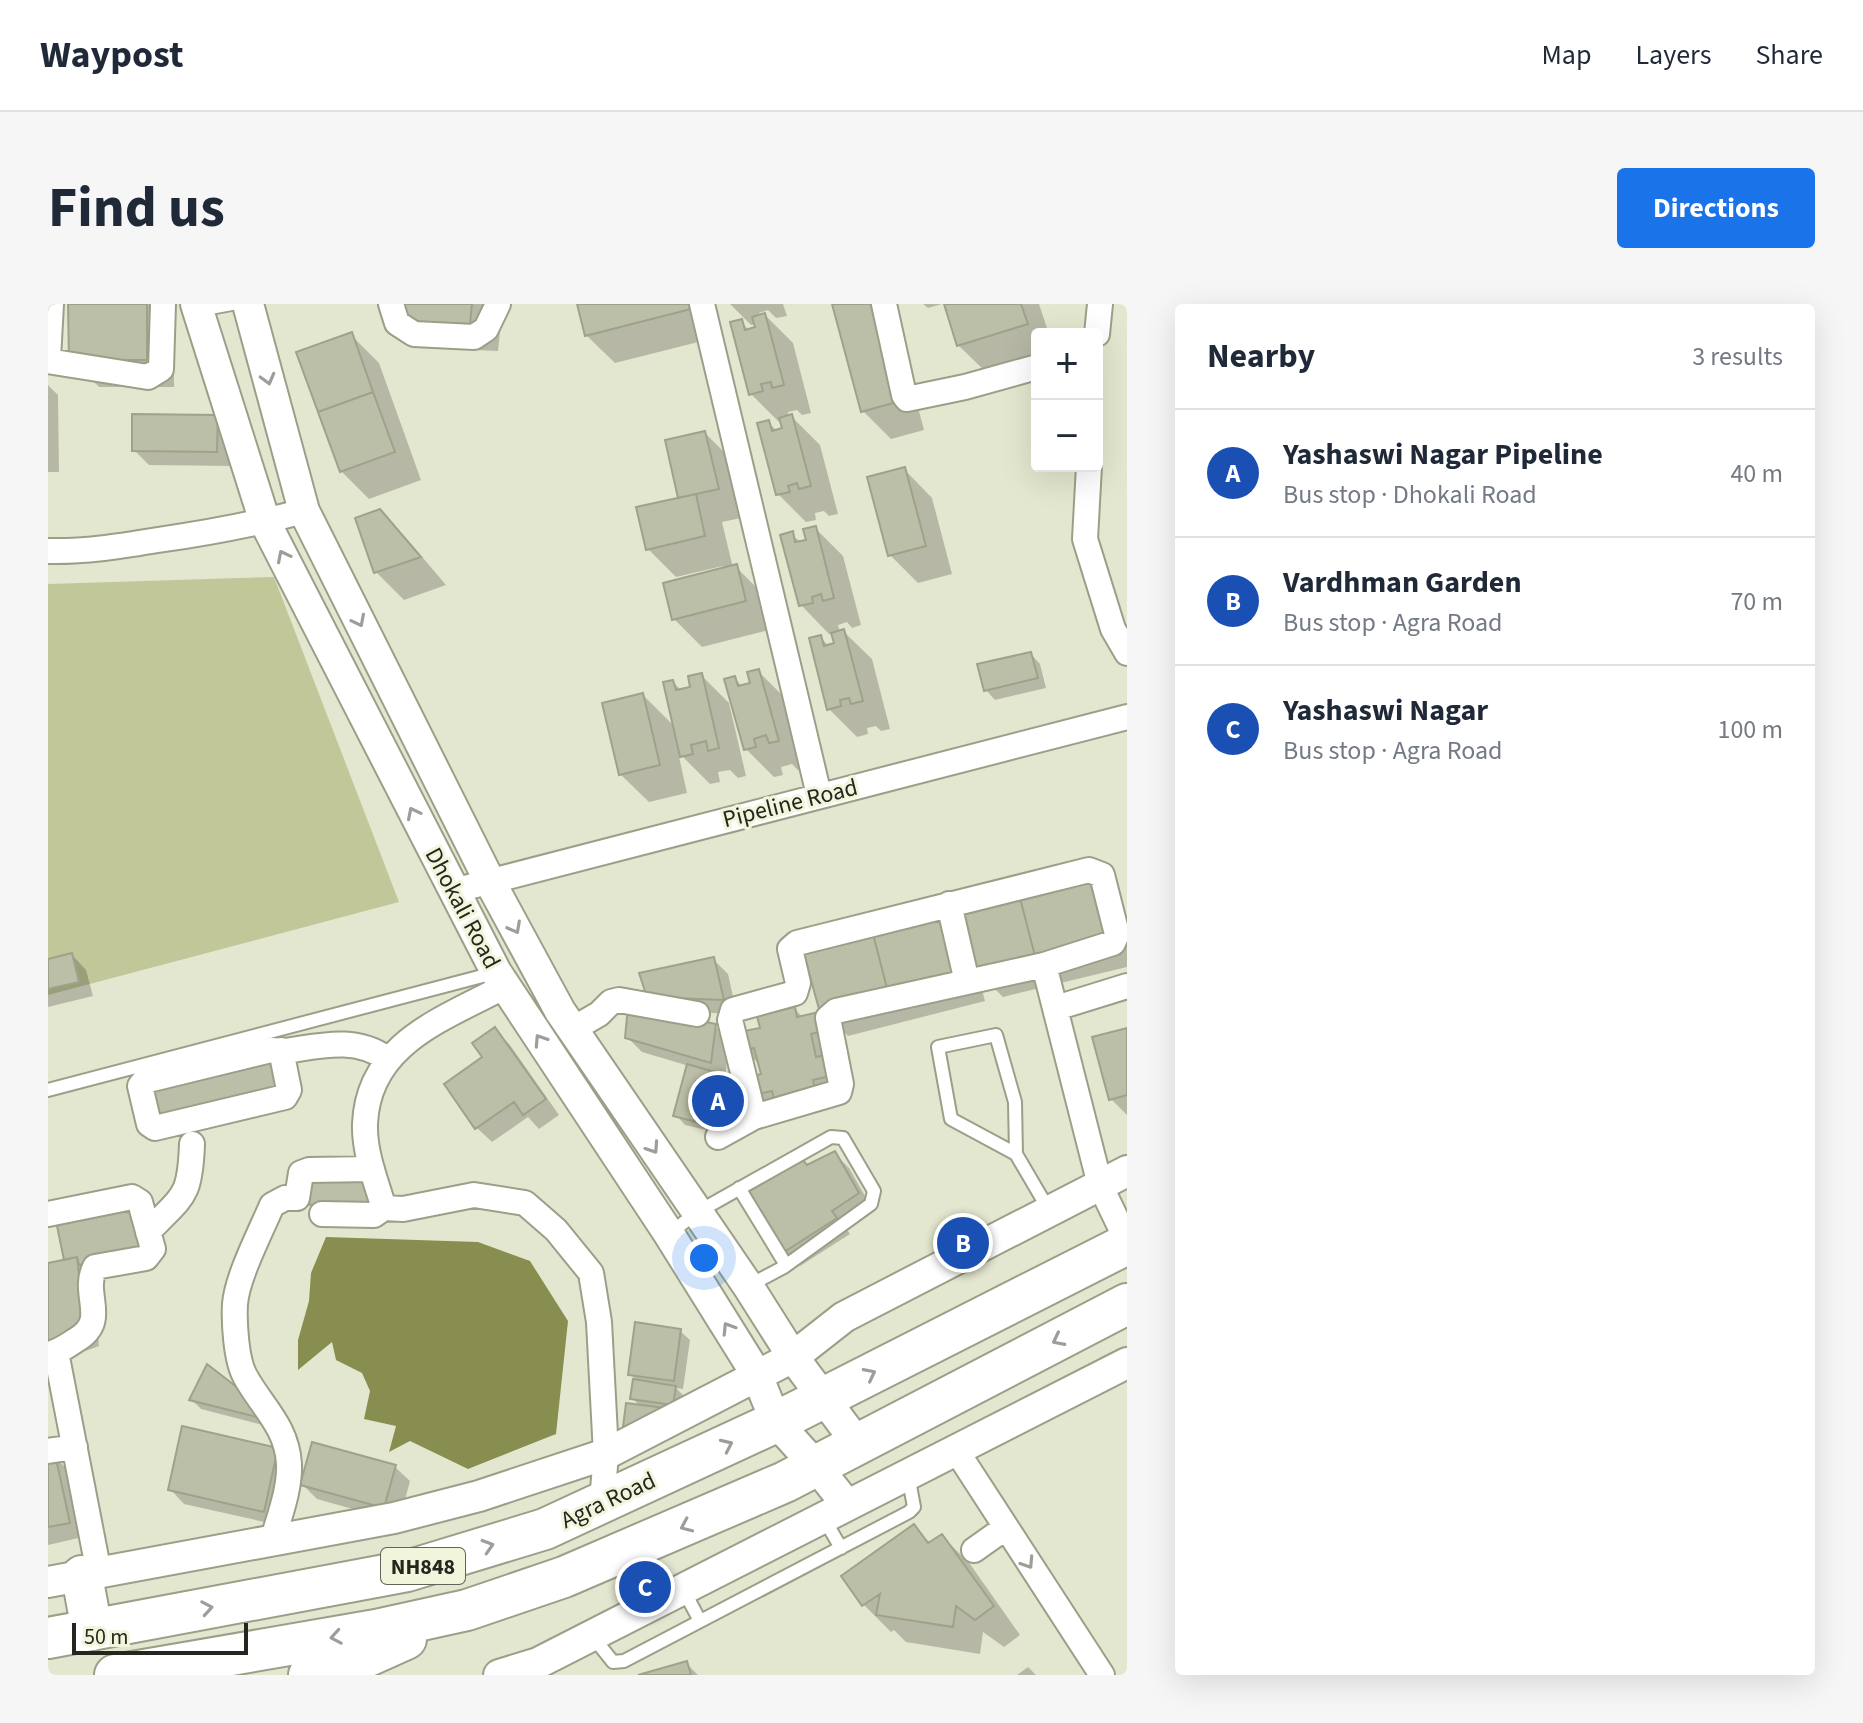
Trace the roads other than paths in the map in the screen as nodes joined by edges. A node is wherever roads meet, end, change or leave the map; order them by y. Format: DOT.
graph roads {
  1 [pos="51,304"];
  2 [pos="163,304"];
  3 [pos="232,304"];
  4 [pos="248,304"];
  5 [pos="391,304"];
  6 [pos="498,304"];
  7 [pos="702,304"];
  8 [pos="884,304"];
  9 [pos="1100,304"];
  10 [pos="196,307"];
  11 [pos="1098,328"];
  12 [pos="48,359"];
  13 [pos="1031,369"];
  14 [pos="1089,472"];
  15 [pos="304,511"];
  16 [pos="265,522"];
  17 [pos="48,551"];
  18 [pos="1127,653"];
  19 [pos="1127,717"];
  20 [pos="819,795"];
  21 [pos="489,880"];
  22 [pos="453,891"];
  23 [pos="949,904"];
  24 [pos="1044,965"];
  25 [pos="501,979"];
  26 [pos="967,982"];
  27 [pos="1127,986"];
  28 [pos="1056,1008"];
  29 [pos="697,1014"];
  30 [pos="573,1029"];
  31 [pos="281,1050"];
  32 [pos="387,1059"];
  33 [pos="602,1073"];
  34 [pos="571,1088"];
  35 [pos="48,1090"];
  36 [pos="754,1117"];
  37 [pos="718,1137"];
  38 [pos="192,1144"];
  39 [pos="1016,1154"];
  40 [pos="372,1169"];
  41 [pos="1114,1178"];
  42 [pos="739,1188"];
  43 [pos="384,1208"];
  44 [pos="1050,1212"];
  45 [pos="696,1213"];
  46 [pos="48,1214"];
  47 [pos="322,1214"];
  48 [pos="148,1232"];
  49 [pos="669,1234"];
  50 [pos="1127,1242"];
  51 [pos="786,1265"];
  52 [pos="748,1286"];
  53 [pos="1127,1304"];
  54 [pos="52,1353"];
  55 [pos="793,1357"];
  56 [pos="1127,1363"];
  57 [pos="757,1375"];
  58 [pos="823,1398"];
  59 [pos="776,1422"];
  60 [pos="857,1443"];
  61 [pos="75,1447"];
  62 [pos="956,1450"];
  63 [pos="48,1451"];
  64 [pos="606,1454"];
  65 [pos="816,1466"];
  66 [pos="908,1475"];
  67 [pos="602,1502"];
  68 [pos="835,1511"];
  69 [pos="1005,1528"];
  70 [pos="272,1542"];
  71 [pos="841,1548"];
  72 [pos="974,1550"];
  73 [pos="76,1577"];
  74 [pos="683,1589"];
  75 [pos="467,1610"];
  76 [pos="700,1621"];
  77 [pos="92,1630"];
  78 [pos="591,1635"];
  79 [pos="48,1638"];
  80 [pos="556,1666"];
  81 [pos="1093,1672"];
  82 [pos="330,1673"];
  83 [pos="115,1675"];
  84 [pos="499,1675"];
  1 -- 12 [label="street"];
  2 -- 12 [label="street"];
  3 -- 10 [label="lane"];
  4 -- 15 [label="street, Dhokali Road, one-way"];
  5 -- 6 [label="street"];
  7 -- 20 [label="street"];
  8 -- 13 [label="street"];
  9 -- 11 [label="street"];
  10 -- 16 [label="street, Dhokali Road"];
  14 -- 18 [label="street"];
  15 -- 16 [label="street"];
  15 -- 21 [label="street, Dhokali Road, one-way"];
  16 -- 17 [label="street"];
  22 -- 16 [label="street, Dhokali Road, one-way"];
  19 -- 20 [label="street, Pipeline Road"];
  20 -- 21 [label="street, Pipeline Road"];
  21 -- 22 [label="street, Pipeline Road"];
  21 -- 30 [label="street, Dhokali Road, one-way"];
  22 -- 25 [label="street, Dhokali Road"];
  23 -- 24 [label="street"];
  23 -- 26 [label="street"];
  23 -- 36 [label="street"];
  24 -- 26 [label="street"];
  24 -- 28 [label="street"];
  25 -- 32 [label="street"];
  34 -- 25 [label="street, Dhokali Road, one-way"];
  25 -- 35 [label="lane"];
  26 -- 36 [label="street"];
  27 -- 28 [label="street"];
  28 -- 41 [label="street"];
  29 -- 30 [label="street"];
  30 -- 33 [label="street, Dhokali Road"];
  31 -- 31 [label="street"];
  31 -- 32 [label="street"];
  32 -- 40 [label="street"];
  33 -- 34 [label="street"];
  33 -- 45 [label="street, Dhokali Road, one-way"];
  34 -- 49 [label="street, Dhokali Road"];
  36 -- 37 [label="street"];
  38 -- 48 [label="street"];
  39 -- 39 [label="lane"];
  39 -- 44 [label="lane"];
  40 -- 43 [label="street"];
  40 -- 70 [label="street"];
  41 -- 44 [label="street"];
  41 -- 50 [label="street"];
  42 -- 45 [label="lane"];
  42 -- 51 [label="lane"];
  42 -- 51 [label="lane"];
  43 -- 47 [label="street"];
  43 -- 64 [label="street"];
  44 -- 55 [label="street"];
  45 -- 49 [label="lane"];
  45 -- 52 [label="street, Dhokali Road"];
  46 -- 48 [label="street"];
  48 -- 54 [label="street"];
  57 -- 49 [label="street, Dhokali Road, one-way"];
  58 -- 50 [label="highway, Agra Road / NH848, one-way"];
  51 -- 52 [label="lane"];
  52 -- 55 [label="street, Dhokali Road"];
  53 -- 60 [label="highway, NH848, one-way"];
  54 -- 61 [label="street"];
  55 -- 57 [label="street"];
  55 -- 58 [label="street, Dhokali Road"];
  56 -- 62 [label="street"];
  57 -- 59 [label="street, Dhokali Road"];
  57 -- 64 [label="street"];
  58 -- 59 [label="highway, Agra Road / NH848"];
  58 -- 60 [label="street, Dhokali Road"];
  59 -- 65 [label="street, Dhokali Road"];
  67 -- 59 [label="highway, Agra Road / NH848, one-way"];
  60 -- 65 [label="highway, NH848"];
  61 -- 63 [label="street"];
  61 -- 73 [label="street"];
  62 -- 66 [label="street"];
  62 -- 69 [label="street"];
  64 -- 67 [label="street"];
  64 -- 70 [label="street"];
  65 -- 68 [label="street, Dhokali Road"];
  65 -- 75 [label="highway, NH848, one-way"];
  66 -- 68 [label="street"];
  66 -- 71 [label="lane"];
  77 -- 67 [label="highway, Agra Road / NH848, one-way"];
  68 -- 71 [label="lane"];
  68 -- 74 [label="street"];
  69 -- 72 [label="street"];
  69 -- 81 [label="street, one-way"];
  70 -- 73 [label="street"];
  71 -- 76 [label="lane"];
  73 -- 77 [label="highway"];
  74 -- 76 [label="lane"];
  74 -- 78 [label="street"];
  75 -- 82 [label="highway, NH848"];
  75 -- 83 [label="highway, one-way"];
  76 -- 78 [label="lane"];
  77 -- 79 [label="highway, Agra Road / NH848"];
  78 -- 80 [label="street"];
  80 -- 84 [label="street"];
}
